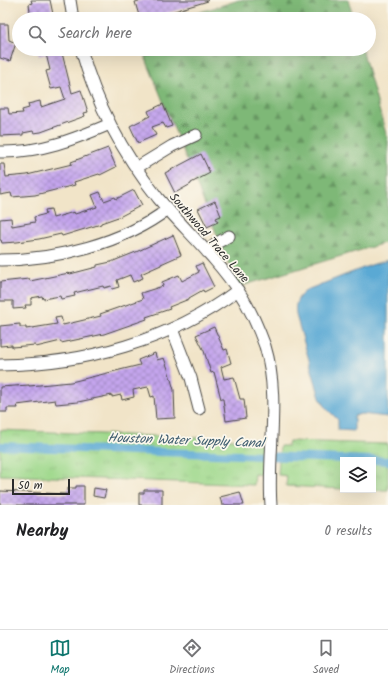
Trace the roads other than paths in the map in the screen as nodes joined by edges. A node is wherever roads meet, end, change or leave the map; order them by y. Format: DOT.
graph roads {
  1 [pos="70,0"];
  2 [pos="72,12"];
  3 [pos="83,56"];
  4 [pos="110,124"];
  5 [pos="196,135"];
  6 [pos="0,152"];
  7 [pos="136,168"];
  8 [pos="168,209"];
  9 [pos="229,236"];
  10 [pos="207,252"];
  11 [pos="0,260"];
  12 [pos="238,290"];
  13 [pos="172,329"];
  14 [pos="0,364"];
  15 [pos="199,409"];
  16 [pos="271,505"];
  1 -- 2 [label="street"];
  3 -- 4 [label="street, Southwood Trace Lane"];
  4 -- 6 [label="street"];
  4 -- 7 [label="street, Southwood Trace Lane"];
  5 -- 7 [label="street"];
  7 -- 8 [label="street, Southwood Trace Lane"];
  8 -- 10 [label="street, Southwood Trace Lane"];
  8 -- 11 [label="street"];
  9 -- 10 [label="street"];
  10 -- 12 [label="street, Southwood Trace Lane"];
  12 -- 13 [label="street"];
  12 -- 16 [label="street, Southwood Trace Lane"];
  13 -- 14 [label="street"];
  13 -- 15 [label="street"];
}
